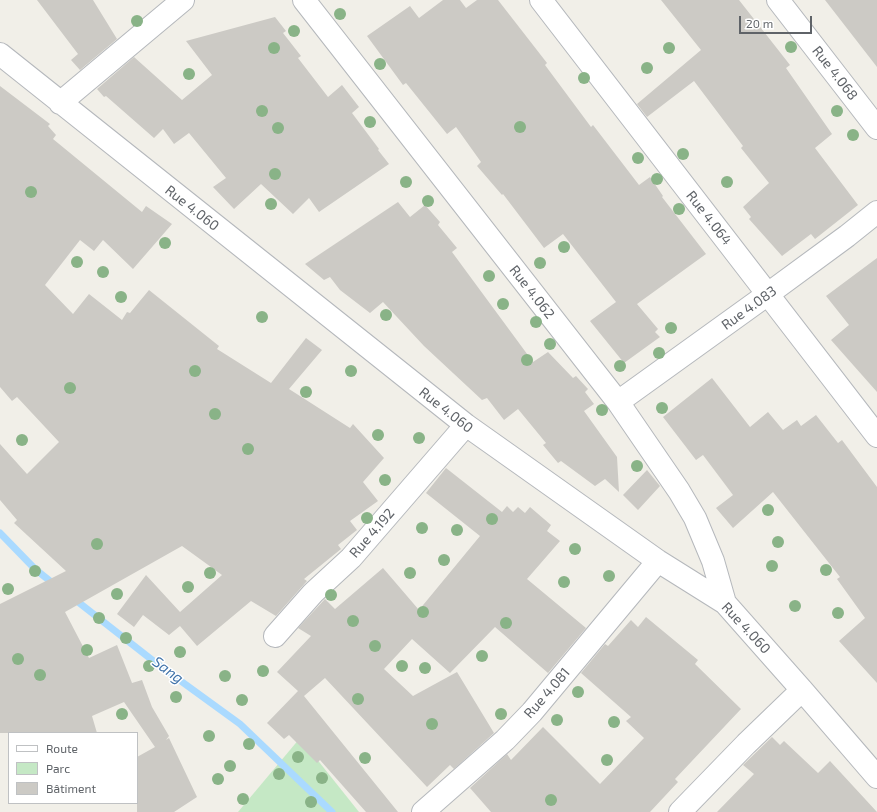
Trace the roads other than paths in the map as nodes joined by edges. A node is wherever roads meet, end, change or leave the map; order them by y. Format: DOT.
graph roads {
  1 [pos="183,0"];
  2 [pos="304,0"];
  3 [pos="541,0"];
  4 [pos="778,0"];
  5 [pos="0,54"];
  6 [pos="60,103"];
  7 [pos="877,128"];
  8 [pos="877,212"];
  9 [pos="768,294"];
  10 [pos="618,402"];
  11 [pos="466,425"];
  12 [pos="877,436"];
  13 [pos="658,561"];
  14 [pos="725,603"];
  15 [pos="275,636"];
  16 [pos="802,690"];
  17 [pos="877,777"];
  18 [pos="422,812"];
  19 [pos="680,812"];
  1 -- 6 [label="street"];
  2 -- 10 [label="street, Rue 4.062"];
  3 -- 9 [label="street, Rue 4.064"];
  4 -- 7 [label="street, Rue 4.068"];
  5 -- 6 [label="street, Rue 4.060"];
  6 -- 11 [label="street, Rue 4.060"];
  8 -- 9 [label="street, Rue 4.083"];
  9 -- 10 [label="street, Rue 4.083"];
  9 -- 12 [label="street, Rue 4.064"];
  10 -- 14 [label="street, Rue 4.062"];
  11 -- 13 [label="street, Rue 4.060"];
  11 -- 15 [label="street, Rue 4.192"];
  13 -- 14 [label="street, Rue 4.060"];
  13 -- 18 [label="street, Rue 4.081"];
  14 -- 16 [label="street, Rue 4.060"];
  16 -- 17 [label="street, Rue 4.060"];
  16 -- 19 [label="street"];
}
